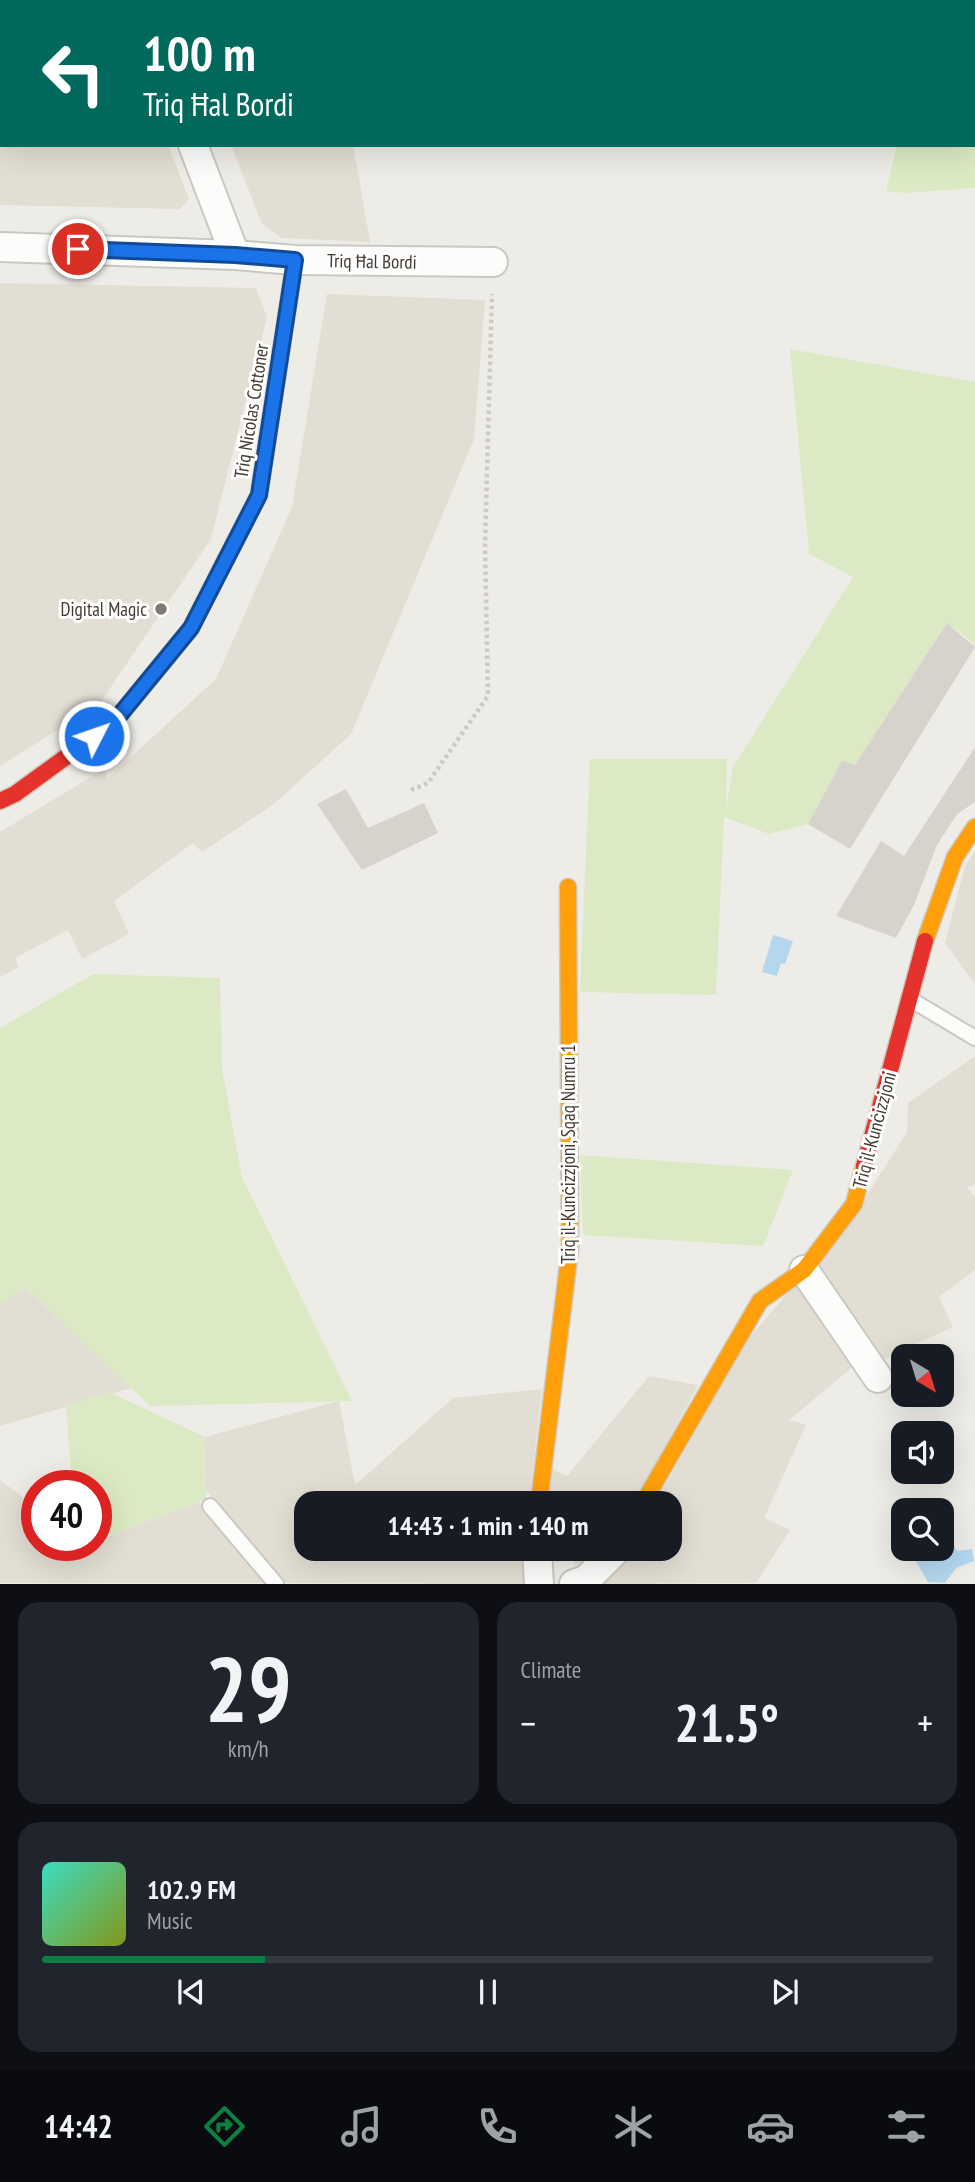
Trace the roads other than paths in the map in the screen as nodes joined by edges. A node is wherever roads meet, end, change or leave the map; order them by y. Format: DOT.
graph roads {
  1 [pos="193,147"];
  2 [pos="0,247"];
  3 [pos="235,255"];
  4 [pos="295,260"];
  5 [pos="493,262"];
  6 [pos="0,802"];
  7 [pos="975,827"];
  8 [pos="568,887"];
  9 [pos="908,998"];
  10 [pos="975,1038"];
  11 [pos="804,1270"];
  12 [pos="878,1378"];
  13 [pos="540,1491"];
  14 [pos="650,1491"];
  15 [pos="210,1506"];
  16 [pos="538,1561"];
  17 [pos="605,1561"];
  18 [pos="276,1584"];
  19 [pos="539,1584"];
  20 [pos="574,1584"];
  1 -- 3 [label="street"];
  2 -- 3 [label="street, Triq Ħal Bordi"];
  3 -- 4 [label="street, Triq Ħal Bordi"];
  4 -- 5 [label="street, Triq Ħal Bordi"];
  4 -- 6 [label="street, Triq Nicolas Cottoner"];
  7 -- 9 [label="street, Triq il-Kunċizzjoni"];
  8 -- 13 [label="street, Triq il-Kunċizzjoni, Sqaq Numru 1"];
  9 -- 10 [label="lane"];
  9 -- 11 [label="street, Triq il-Kunċizzjoni"];
  11 -- 12 [label="street"];
  11 -- 14 [label="street, Triq il-Kunċizzjoni"];
  15 -- 18 [label="lane"];
  16 -- 19 [label="street"];
  17 -- 20 [label="street"];
}
